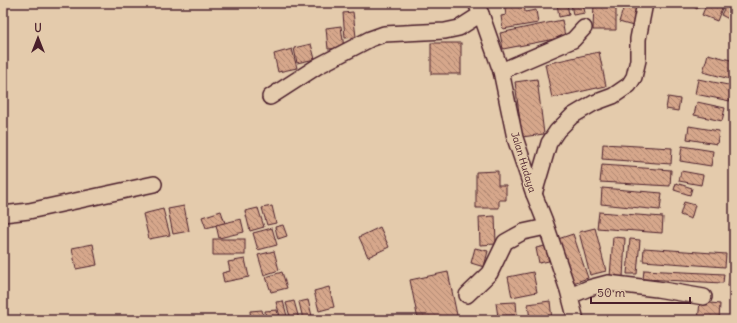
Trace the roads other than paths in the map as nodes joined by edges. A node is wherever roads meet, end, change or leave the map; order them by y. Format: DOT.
graph roads {
  1 [pos="645,3"];
  2 [pos="479,8"];
  3 [pos="584,28"];
  4 [pos="501,71"];
  5 [pos="270,97"];
  6 [pos="154,184"];
  7 [pos="534,194"];
  8 [pos="3,214"];
  9 [pos="546,227"];
  10 [pos="467,295"];
  11 [pos="570,296"];
  12 [pos="704,297"];
  13 [pos="576,320"];
  1 -- 7 [label="street"];
  2 -- 4 [label="street, Jalan Hudaya"];
  2 -- 5 [label="street"];
  3 -- 4 [label="street"];
  4 -- 7 [label="street, Jalan Hudaya"];
  6 -- 8 [label="street"];
  7 -- 9 [label="street, Jalan Hudaya"];
  9 -- 10 [label="street"];
  9 -- 11 [label="street, Jalan Hudaya"];
  11 -- 12 [label="street"];
  11 -- 13 [label="street, Jalan Hudaya"];
}
